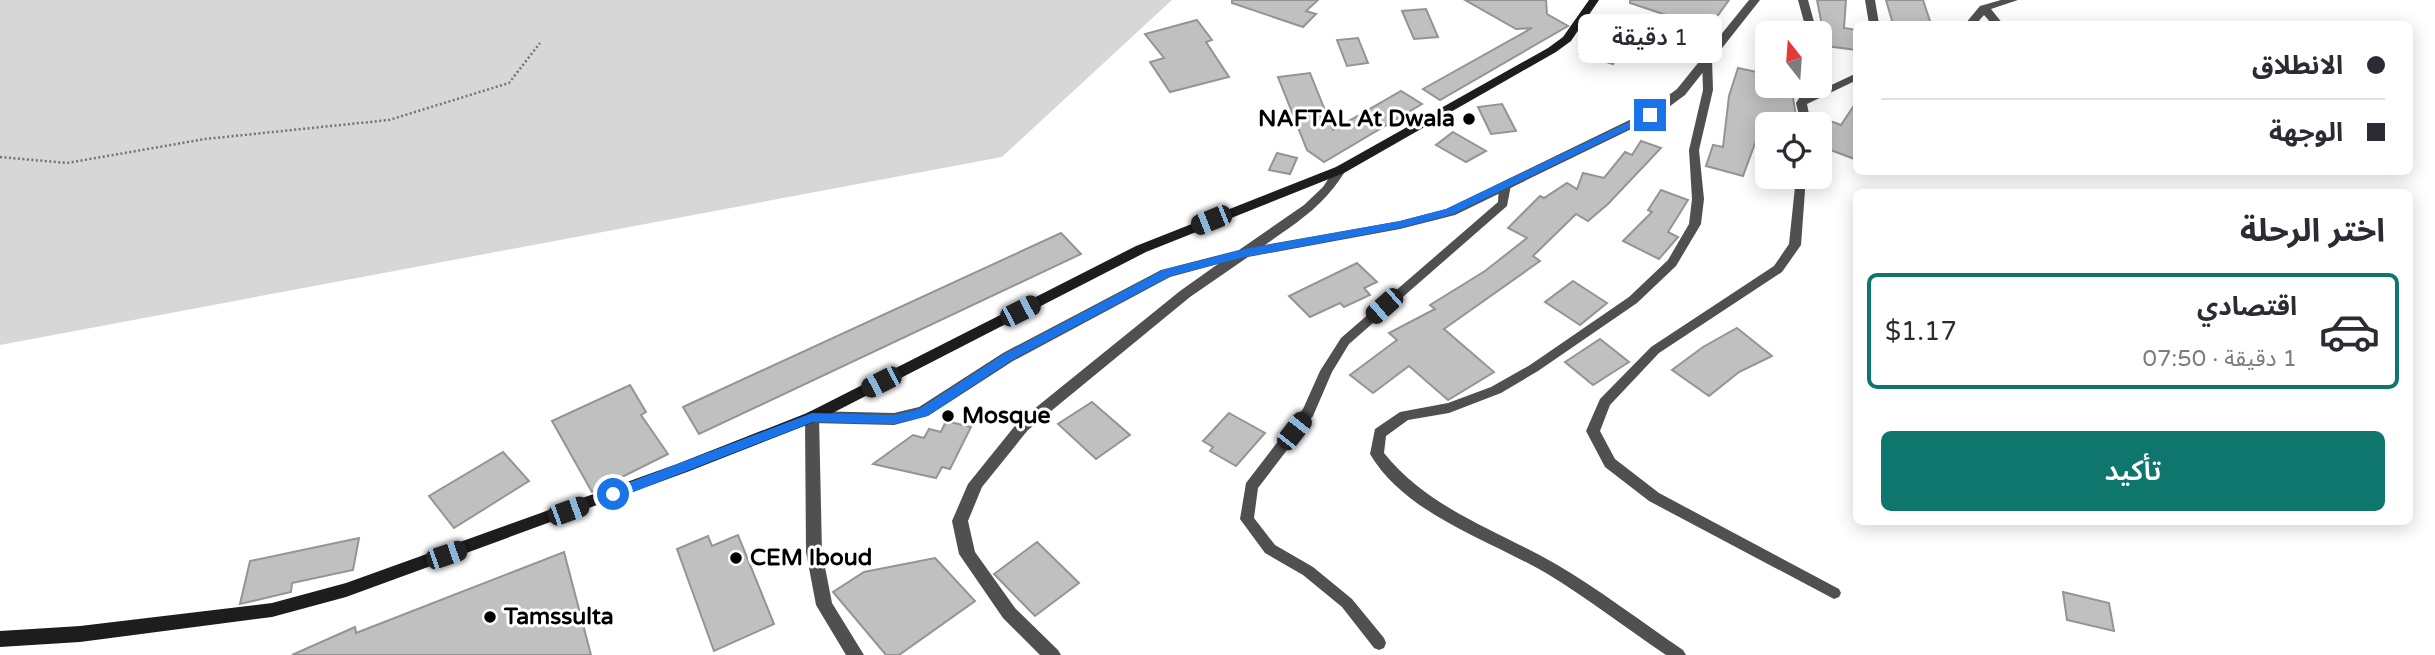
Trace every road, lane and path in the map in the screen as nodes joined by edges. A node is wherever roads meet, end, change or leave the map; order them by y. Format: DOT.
graph roads {
  1 [pos="1594,0"];
  2 [pos="1755,0"];
  3 [pos="1803,0"];
  4 [pos="1870,0"];
  5 [pos="2013,0"];
  6 [pos="1984,8"];
  7 [pos="1809,21"];
  8 [pos="1874,21"];
  9 [pos="1973,21"];
  10 [pos="1995,21"];
  11 [pos="540,43"];
  12 [pos="1707,59"];
  13 [pos="1853,78"];
  14 [pos="1804,98"];
  15 [pos="1801,103"];
  16 [pos="1803,112"];
  17 [pos="0,157"];
  18 [pos="1340,170"];
  19 [pos="1505,185"];
  20 [pos="1800,189"];
  21 [pos="1245,253"];
  22 [pos="812,417"];
  23 [pos="1834,593"];
  24 [pos="0,639"];
  25 [pos="1379,643"];
  26 [pos="855,655"];
  27 [pos="1052,655"];
  28 [pos="1678,655"];
  1 -- 18 [label="main road"];
  2 -- 12 [label="street"];
  3 -- 7 [label="lane"];
  4 -- 8 [label="lane"];
  5 -- 6 [label="street"];
  6 -- 9 [label="street"];
  6 -- 10 [label="street"];
  11 -- 17 [label="path"];
  12 -- 19 [label="street"];
  12 -- 28 [label="lane"];
  13 -- 15 [label="lane"];
  14 -- 15 [label="lane"];
  15 -- 16 [label="lane"];
  18 -- 21 [label="street"];
  18 -- 22 [label="main road"];
  19 -- 21 [label="street"];
  19 -- 25 [label="lane"];
  20 -- 23 [label="lane"];
  21 -- 22 [label="street"];
  21 -- 27 [label="street"];
  22 -- 24 [label="main road"];
  22 -- 26 [label="street"];
}
